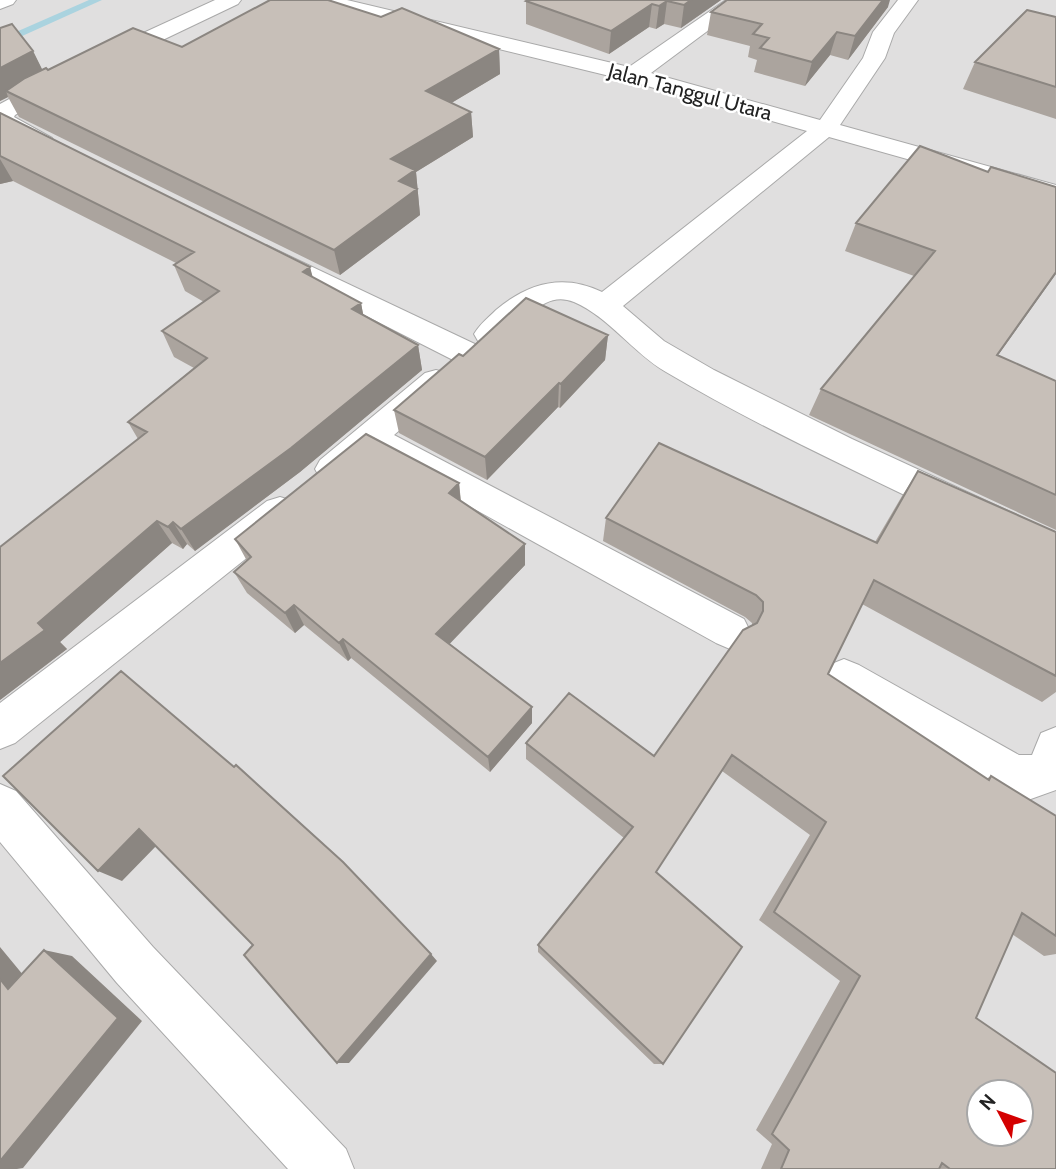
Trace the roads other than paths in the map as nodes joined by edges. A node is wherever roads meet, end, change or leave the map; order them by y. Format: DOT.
graph roads {
  1 [pos="6,0"];
  2 [pos="231,0"];
  3 [pos="322,0"];
  4 [pos="739,0"];
  5 [pos="908,0"];
  6 [pos="0,3"];
  7 [pos="640,69"];
  8 [pos="826,128"];
  9 [pos="68,156"];
  10 [pos="1056,192"];
  11 [pos="243,242"];
  12 [pos="604,306"];
  13 [pos="468,354"];
  14 [pos="370,437"];
  15 [pos="1056,550"];
  16 [pos="730,631"];
  17 [pos="844,678"];
  18 [pos="0,729"];
  19 [pos="1056,748"];
  20 [pos="0,807"];
  21 [pos="326,1169"];
  1 -- 6 [label="street"];
  2 -- 9 [label="street"];
  3 -- 7 [label="street, Jalan Tanggul Utara"];
  4 -- 7 [label="street"];
  5 -- 8 [label="street"];
  7 -- 8 [label="street, Jalan Tanggul Utara"];
  8 -- 10 [label="street, Jalan Tanggul Utara"];
  8 -- 12 [label="street"];
  11 -- 13 [label="street"];
  12 -- 13 [label="street"];
  12 -- 15 [label="street"];
  13 -- 14 [label="street"];
  14 -- 16 [label="street"];
  14 -- 18 [label="street"];
  17 -- 19 [label="street"];
  20 -- 21 [label="street"];
}
